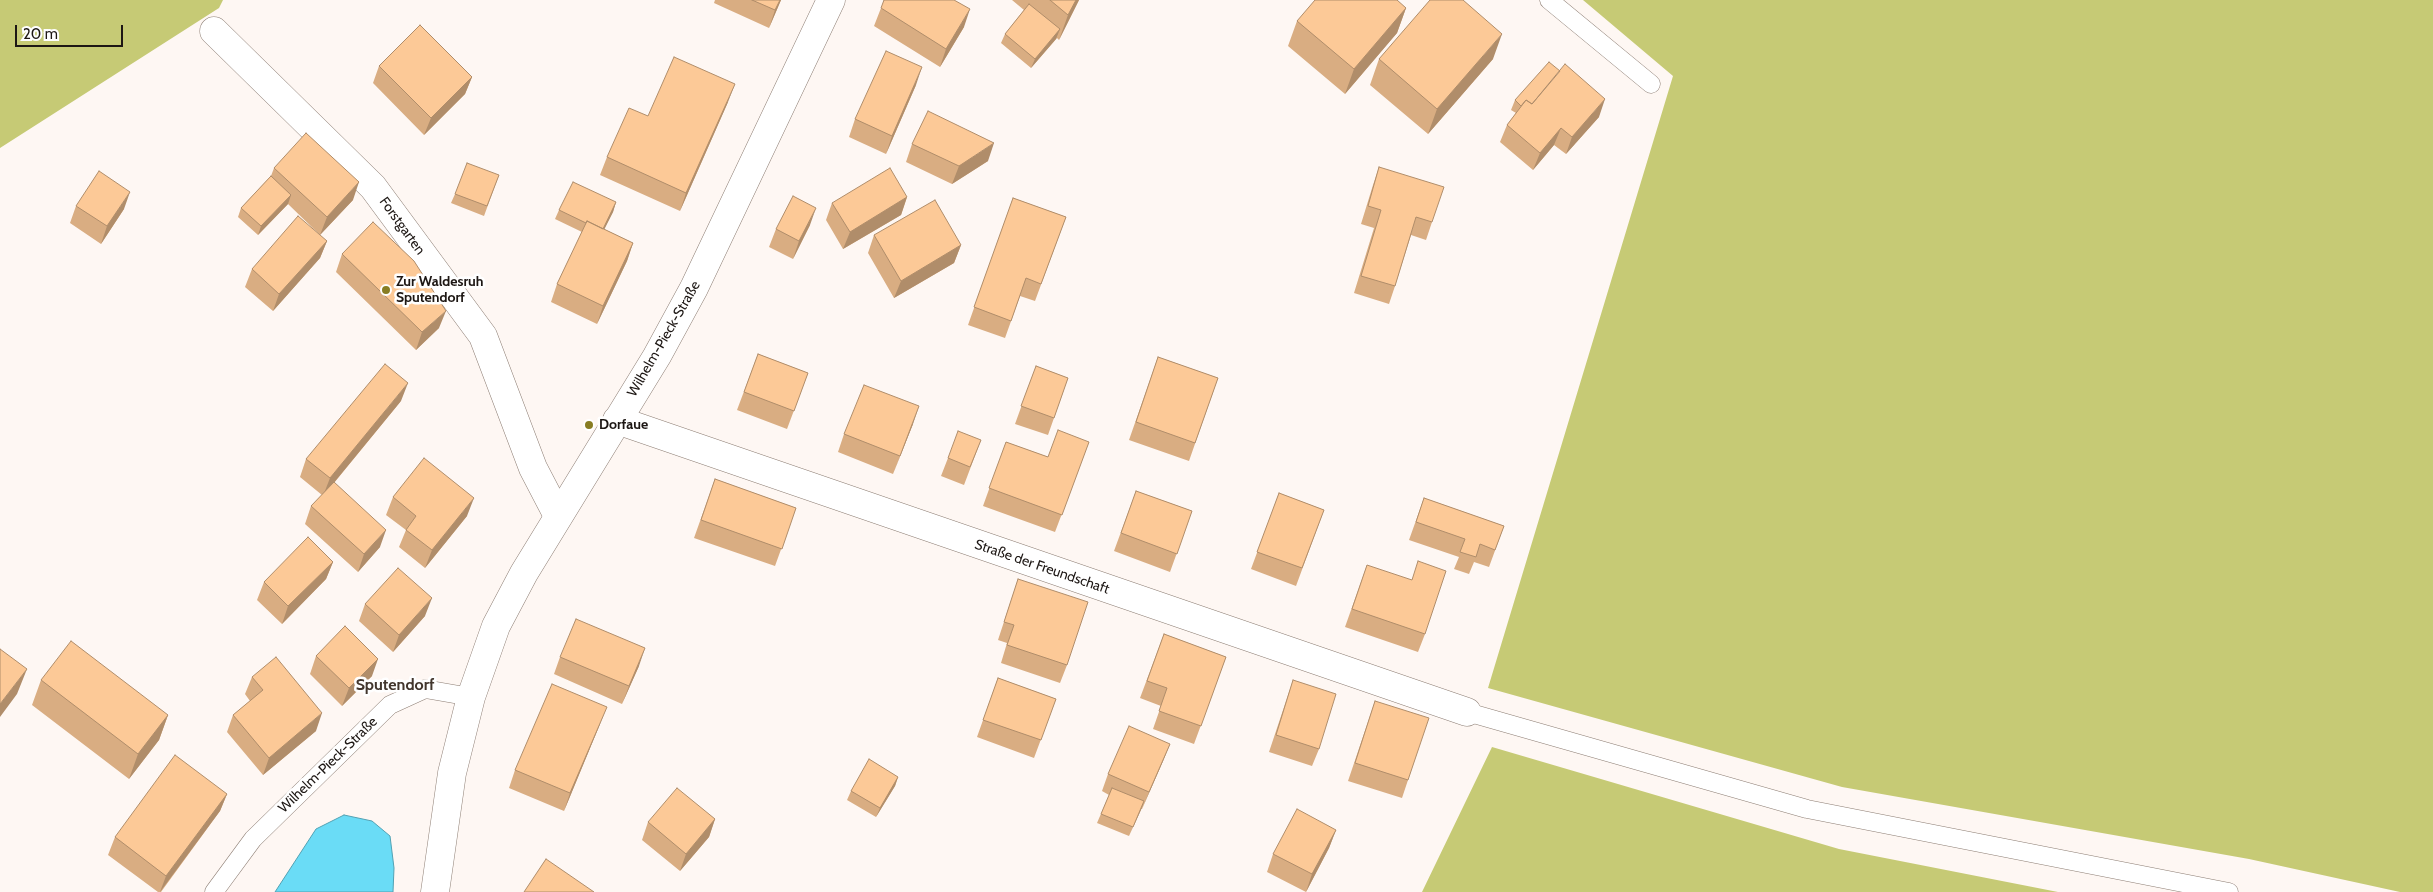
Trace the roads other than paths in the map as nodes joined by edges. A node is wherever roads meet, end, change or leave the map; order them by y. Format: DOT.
graph roads {
  1 [pos="831,0"];
  2 [pos="1549,0"];
  3 [pos="214,30"];
  4 [pos="1651,84"];
  5 [pos="617,420"];
  6 [pos="558,516"];
  7 [pos="471,697"];
  8 [pos="1467,712"];
  9 [pos="214,892"];
  10 [pos="435,892"];
  11 [pos="2229,892"];
  1 -- 5 [label="street, Wilhelm-Pieck-Straße"];
  2 -- 4 [label="lane"];
  3 -- 6 [label="street, Forstgarten"];
  5 -- 6 [label="street, Wilhelm-Pieck-Straße"];
  5 -- 8 [label="street, Straße der Freundschaft"];
  6 -- 7 [label="street, Wilhelm-Pieck-Straße"];
  7 -- 9 [label="lane, Wilhelm-Pieck-Straße"];
  7 -- 10 [label="street, Wilhelm-Pieck-Straße"];
  8 -- 11 [label="lane"];
}
